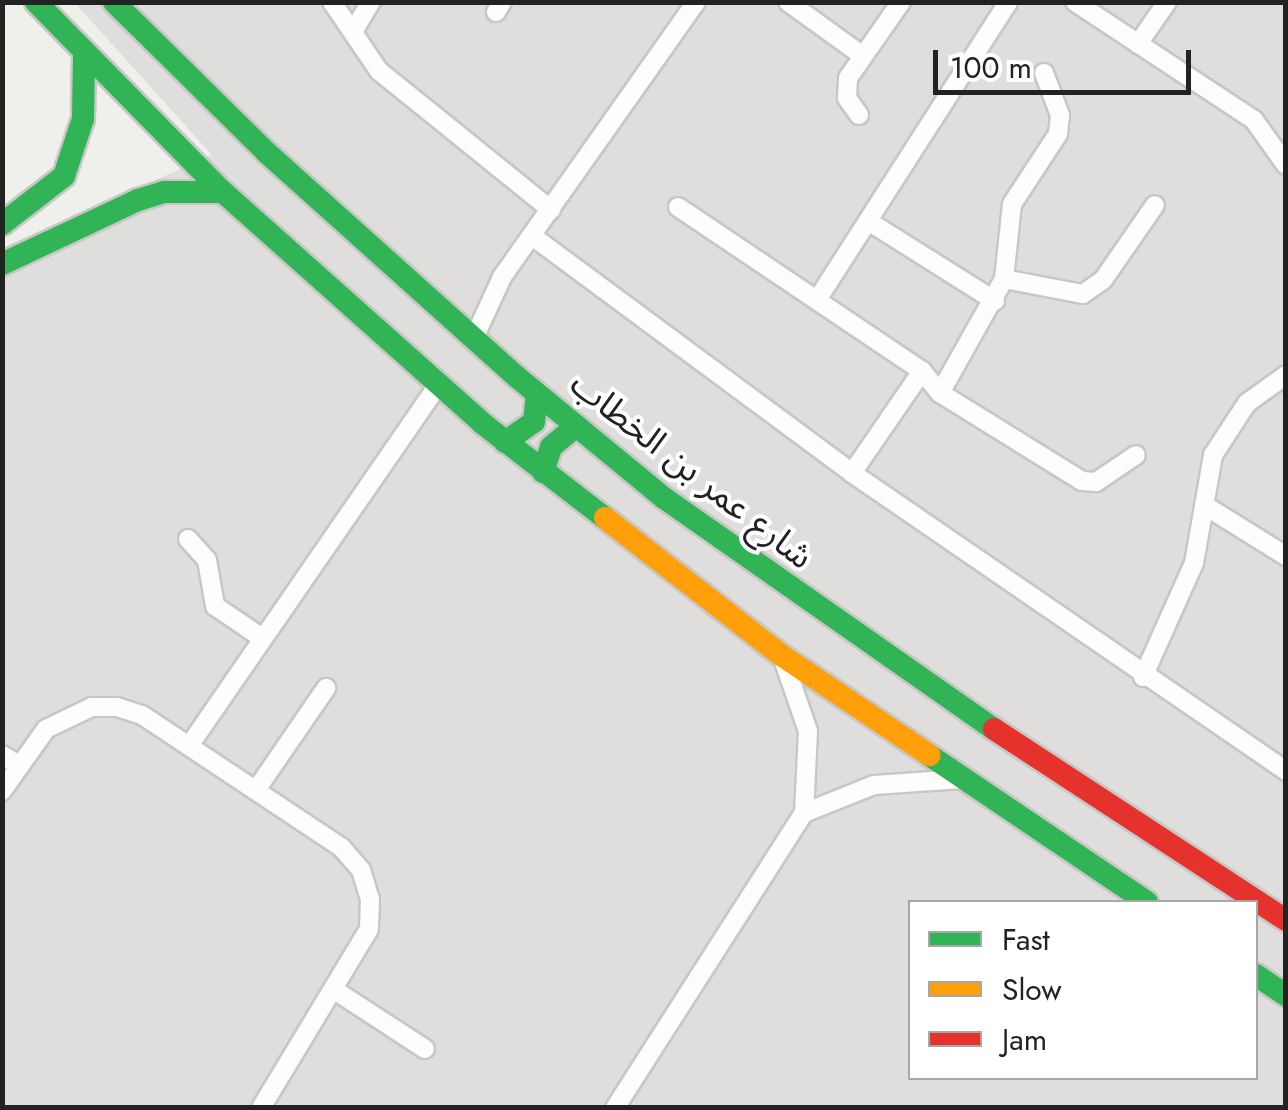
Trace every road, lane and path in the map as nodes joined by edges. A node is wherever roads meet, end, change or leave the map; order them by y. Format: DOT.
graph roads {
  1 [pos="36,2"];
  2 [pos="114,2"];
  3 [pos="332,2"];
  4 [pos="371,2"];
  5 [pos="696,2"];
  6 [pos="788,2"];
  7 [pos="901,2"];
  8 [pos="1008,2"];
  9 [pos="1075,2"];
  10 [pos="1167,2"];
  11 [pos="354,30"];
  12 [pos="1138,44"];
  13 [pos="84,53"];
  14 [pos="864,56"];
  15 [pos="1044,73"];
  16 [pos="858,115"];
  17 [pos="1286,165"];
  18 [pos="223,192"];
  19 [pos="1155,206"];
  20 [pos="678,207"];
  21 [pos="550,210"];
  22 [pos="868,221"];
  23 [pos="2,224"];
  24 [pos="532,236"];
  25 [pos="2,264"];
  26 [pos="1004,279"];
  27 [pos="817,300"];
  28 [pos="995,301"];
  29 [pos="474,338"];
  30 [pos="922,371"];
  31 [pos="1286,374"];
  32 [pos="437,386"];
  33 [pos="940,393"];
  34 [pos="538,394"];
  35 [pos="576,426"];
  36 [pos="505,442"];
  37 [pos="1136,455"];
  38 [pos="543,472"];
  39 [pos="852,473"];
  40 [pos="1204,505"];
  41 [pos="188,540"];
  42 [pos="1286,556"];
  43 [pos="262,638"];
  44 [pos="780,654"];
  45 [pos="1143,677"];
  46 [pos="326,688"];
  47 [pos="189,746"];
  48 [pos="2,755"];
  49 [pos="20,766"];
  50 [pos="1286,770"];
  51 [pos="966,779"];
  52 [pos="256,790"];
  53 [pos="2,792"];
  54 [pos="804,813"];
  55 [pos="1144,900"];
  56 [pos="1255,900"];
  57 [pos="1258,902"];
  58 [pos="1286,920"];
  59 [pos="1258,976"];
  60 [pos="336,991"];
  61 [pos="1286,995"];
  62 [pos="426,1048"];
  63 [pos="260,1108"];
  64 [pos="614,1108"];
  1 -- 13 [label="street"];
  2 -- 29 [label="street, شارع عمر بن الخطاب"];
  3 -- 11 [label="street"];
  4 -- 11 [label="street"];
  5 -- 21 [label="street"];
  6 -- 14 [label="street"];
  7 -- 14 [label="street"];
  8 -- 22 [label="street"];
  9 -- 12 [label="street"];
  10 -- 12 [label="street"];
  11 -- 21 [label="street"];
  12 -- 17 [label="street"];
  13 -- 18 [label="street"];
  13 -- 23 [label="street"];
  14 -- 16 [label="street"];
  15 -- 26 [label="street"];
  18 -- 25 [label="street"];
  18 -- 32 [label="street"];
  19 -- 26 [label="street"];
  20 -- 27 [label="street"];
  21 -- 24 [label="street"];
  22 -- 27 [label="street"];
  22 -- 28 [label="street"];
  24 -- 29 [label="street"];
  24 -- 39 [label="street"];
  26 -- 28 [label="street"];
  27 -- 30 [label="street"];
  28 -- 33 [label="street"];
  29 -- 34 [label="street, شارع عمر بن الخطاب"];
  30 -- 33 [label="street"];
  30 -- 39 [label="street"];
  31 -- 40 [label="street"];
  32 -- 36 [label="street"];
  32 -- 43 [label="street"];
  33 -- 37 [label="street"];
  34 -- 35 [label="street, شارع عمر بن الخطاب"];
  34 -- 36 [label="street"];
  35 -- 38 [label="street"];
  35 -- 56 [label="street, شارع عمر بن الخطاب"];
  36 -- 38 [label="street"];
  38 -- 44 [label="street"];
  39 -- 45 [label="street"];
  40 -- 42 [label="street"];
  40 -- 45 [label="street"];
  41 -- 43 [label="street"];
  43 -- 47 [label="street"];
  44 -- 51 [label="street"];
  44 -- 54 [label="street"];
  45 -- 50 [label="street"];
  46 -- 52 [label="street"];
  47 -- 49 [label="street"];
  47 -- 52 [label="street"];
  48 -- 49 [label="street"];
  49 -- 53 [label="street"];
  51 -- 54 [label="street"];
  51 -- 55 [label="street"];
  52 -- 60 [label="street"];
  54 -- 64 [label="street"];
  57 -- 58 [label="street, شارع عمر بن الخطاب"];
  59 -- 61 [label="street"];
  60 -- 62 [label="street"];
  60 -- 63 [label="street"];
}
